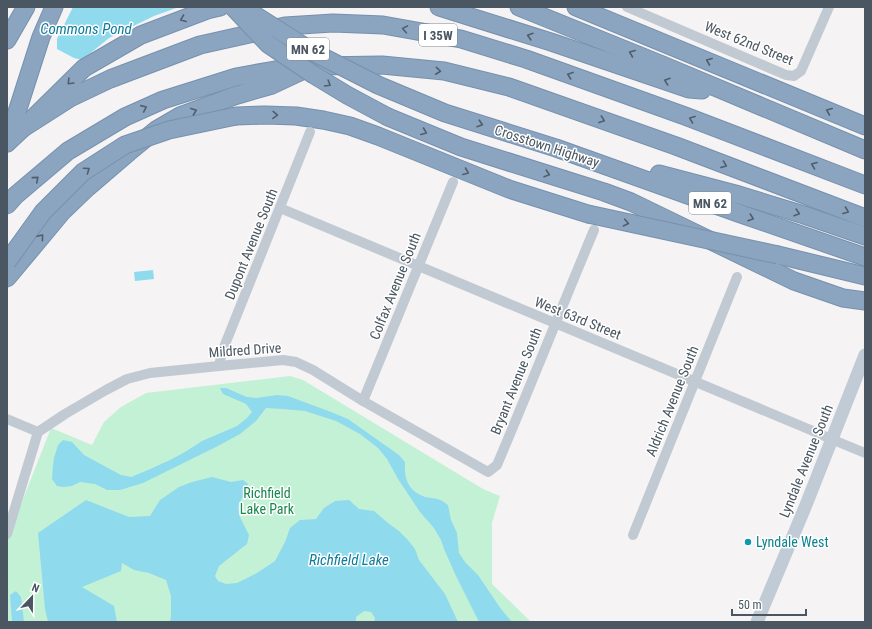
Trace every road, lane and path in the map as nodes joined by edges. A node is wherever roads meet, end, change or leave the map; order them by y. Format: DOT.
graph roads {
  1 [pos="26,7"];
  2 [pos="54,7"];
  3 [pos="220,7"];
  4 [pos="233,7"];
  5 [pos="242,7"];
  6 [pos="439,7"];
  7 [pos="519,7"];
  8 [pos="576,7"];
  9 [pos="627,7"];
  10 [pos="829,7"];
  11 [pos="7,40"];
  12 [pos="315,66"];
  13 [pos="732,94"];
  14 [pos="865,126"];
  15 [pos="23,128"];
  16 [pos="310,132"];
  17 [pos="7,143"];
  18 [pos="556,148"];
  19 [pos="865,150"];
  20 [pos="453,182"];
  21 [pos="865,185"];
  22 [pos="7,205"];
  23 [pos="280,208"];
  24 [pos="865,218"];
  25 [pos="594,230"];
  26 [pos="865,236"];
  27 [pos="865,257"];
  28 [pos="7,262"];
  29 [pos="419,266"];
  30 [pos="862,275"];
  31 [pos="737,277"];
  32 [pos="7,278"];
  33 [pos="865,301"];
  34 [pos="555,324"];
  35 [pos="865,355"];
  36 [pos="219,366"];
  37 [pos="694,381"];
  38 [pos="363,401"];
  39 [pos="7,419"];
  40 [pos="38,432"];
  41 [pos="831,440"];
  42 [pos="865,453"];
  43 [pos="488,472"];
  44 [pos="7,534"];
  45 [pos="633,535"];
  46 [pos="757,622"];
  1 -- 11 [label="highway"];
  2 -- 17 [label="highway"];
  3 -- 15 [label="highway, one-way"];
  4 -- 33 [label="highway, one-way, bridge"];
  5 -- 18 [label="highway, Crosstown Highway / MN 62, one-way, bridge"];
  13 -- 6 [label="highway, one-way"];
  13 -- 7 [label="highway, one-way"];
  14 -- 8 [label="highway, one-way"];
  9 -- 10 [label="street, West 62nd Street"];
  22 -- 12 [label="highway, one-way"];
  12 -- 24 [label="highway, one-way"];
  32 -- 12 [label="highway, one-way"];
  13 -- 19 [label="highway"];
  15 -- 17 [label="highway, I 35W"];
  21 -- 15 [label="highway, I 35W, one-way"];
  16 -- 23 [label="street, Dupont Avenue South"];
  18 -- 26 [label="highway, one-way"];
  18 -- 27 [label="highway, Crosstown Highway / MN 62, one-way"];
  20 -- 29 [label="street, Colfax Avenue South"];
  23 -- 29 [label="street, West 63rd Street"];
  23 -- 36 [label="street, Dupont Avenue South"];
  25 -- 34 [label="street, Bryant Avenue South"];
  28 -- 30 [label="highway, one-way, bridge"];
  29 -- 34 [label="street, West 63rd Street"];
  29 -- 38 [label="street, Colfax Avenue South"];
  31 -- 37 [label="street, Aldrich Avenue South"];
  34 -- 37 [label="street, West 63rd Street"];
  34 -- 43 [label="street, Bryant Avenue South"];
  35 -- 41 [label="main road, Lyndale Avenue South"];
  36 -- 38 [label="street, Mildred Drive"];
  36 -- 40 [label="street, Mildred Drive"];
  37 -- 41 [label="street, West 63rd Street"];
  37 -- 45 [label="street, Aldrich Avenue South"];
  38 -- 43 [label="street, Mildred Drive"];
  39 -- 40 [label="street"];
  40 -- 44 [label="street"];
  41 -- 42 [label="street, West 63rd Street"];
  41 -- 46 [label="main road, Lyndale Avenue South"];
}
